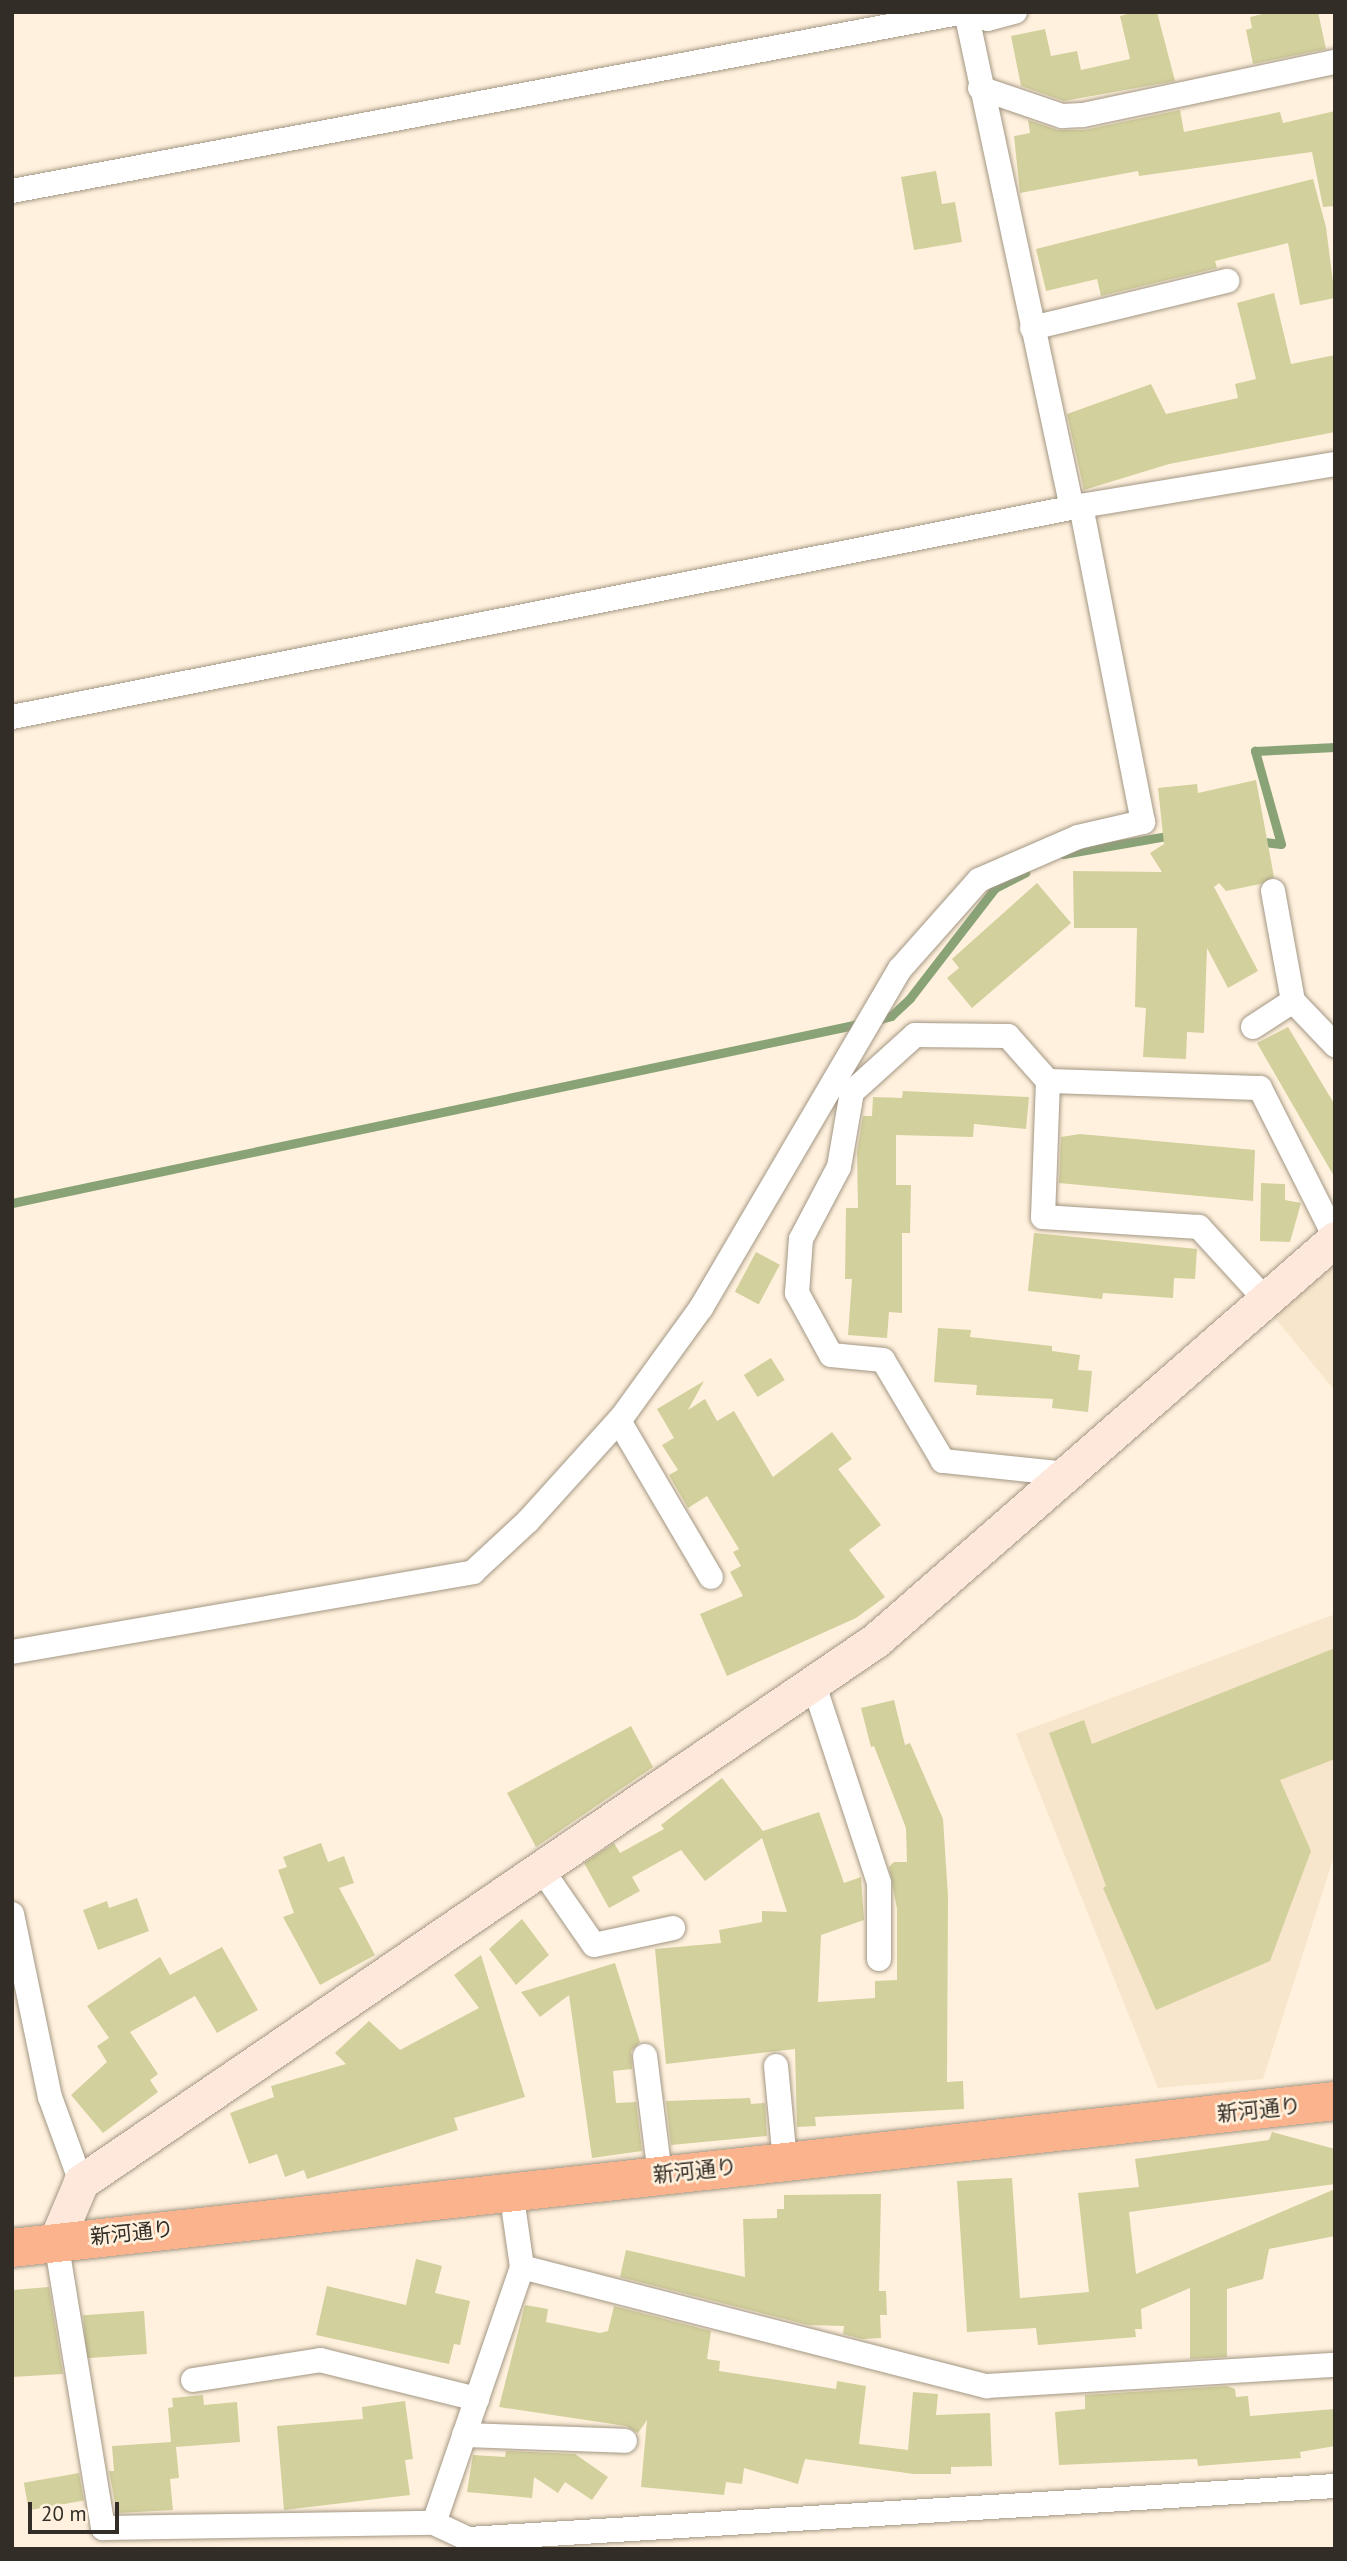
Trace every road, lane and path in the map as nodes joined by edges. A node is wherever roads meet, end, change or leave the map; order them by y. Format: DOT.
graph roads {
  1 [pos="966,12"];
  2 [pos="1015,12"];
  3 [pos="1335,62"];
  4 [pos="980,88"];
  5 [pos="12,191"];
  6 [pos="1227,281"];
  7 [pos="1032,328"];
  8 [pos="1335,464"];
  9 [pos="1077,507"];
  10 [pos="12,717"];
  11 [pos="1273,891"];
  12 [pos="1293,1001"];
  13 [pos="1253,1027"];
  14 [pos="1335,1045"];
  15 [pos="1048,1081"];
  16 [pos="1335,1238"];
  17 [pos="1266,1300"];
  18 [pos="619,1421"];
  19 [pos="1067,1474"];
  20 [pos="711,1577"];
  21 [pos="12,1652"];
  22 [pos="814,1685"];
  23 [pos="541,1870"];
  24 [pos="12,1914"];
  25 [pos="673,1928"];
  26 [pos="879,1959"];
  27 [pos="645,2056"];
  28 [pos="776,2066"];
  29 [pos="1335,2101"];
  30 [pos="785,2161"];
  31 [pos="660,2175"];
  32 [pos="81,2182"];
  33 [pos="511,2191"];
  34 [pos="56,2241"];
  35 [pos="12,2248"];
  36 [pos="522,2267"];
  37 [pos="1335,2365"];
  38 [pos="193,2380"];
  39 [pos="477,2399"];
  40 [pos="464,2435"];
  41 [pos="625,2441"];
  42 [pos="1335,2486"];
  43 [pos="434,2523"];
  1 -- 2 [label="street"];
  1 -- 4 [label="street"];
  1 -- 5 [label="street"];
  3 -- 4 [label="street"];
  4 -- 7 [label="street"];
  6 -- 7 [label="street"];
  7 -- 9 [label="street"];
  8 -- 9 [label="street"];
  9 -- 10 [label="street"];
  9 -- 18 [label="street"];
  11 -- 12 [label="street"];
  12 -- 13 [label="street"];
  12 -- 14 [label="street"];
  15 -- 16 [label="street"];
  15 -- 17 [label="street"];
  15 -- 19 [label="street"];
  16 -- 17 [label="street"];
  17 -- 19 [label="street"];
  18 -- 20 [label="street"];
  18 -- 21 [label="street"];
  19 -- 22 [label="street"];
  22 -- 23 [label="street"];
  22 -- 26 [label="street"];
  23 -- 25 [label="street"];
  23 -- 32 [label="street"];
  24 -- 32 [label="street"];
  27 -- 31 [label="street"];
  28 -- 30 [label="street"];
  29 -- 30 [label="highway, 新河通り"];
  30 -- 31 [label="highway, 新河通り"];
  31 -- 33 [label="highway, 新河通り"];
  32 -- 34 [label="street"];
  33 -- 34 [label="highway, 新河通り"];
  33 -- 36 [label="street"];
  34 -- 35 [label="highway, 新河通り"];
  34 -- 43 [label="street"];
  36 -- 37 [label="street"];
  36 -- 39 [label="street"];
  38 -- 39 [label="street"];
  39 -- 40 [label="street"];
  40 -- 41 [label="street"];
  40 -- 43 [label="street"];
  42 -- 43 [label="street"];
}
